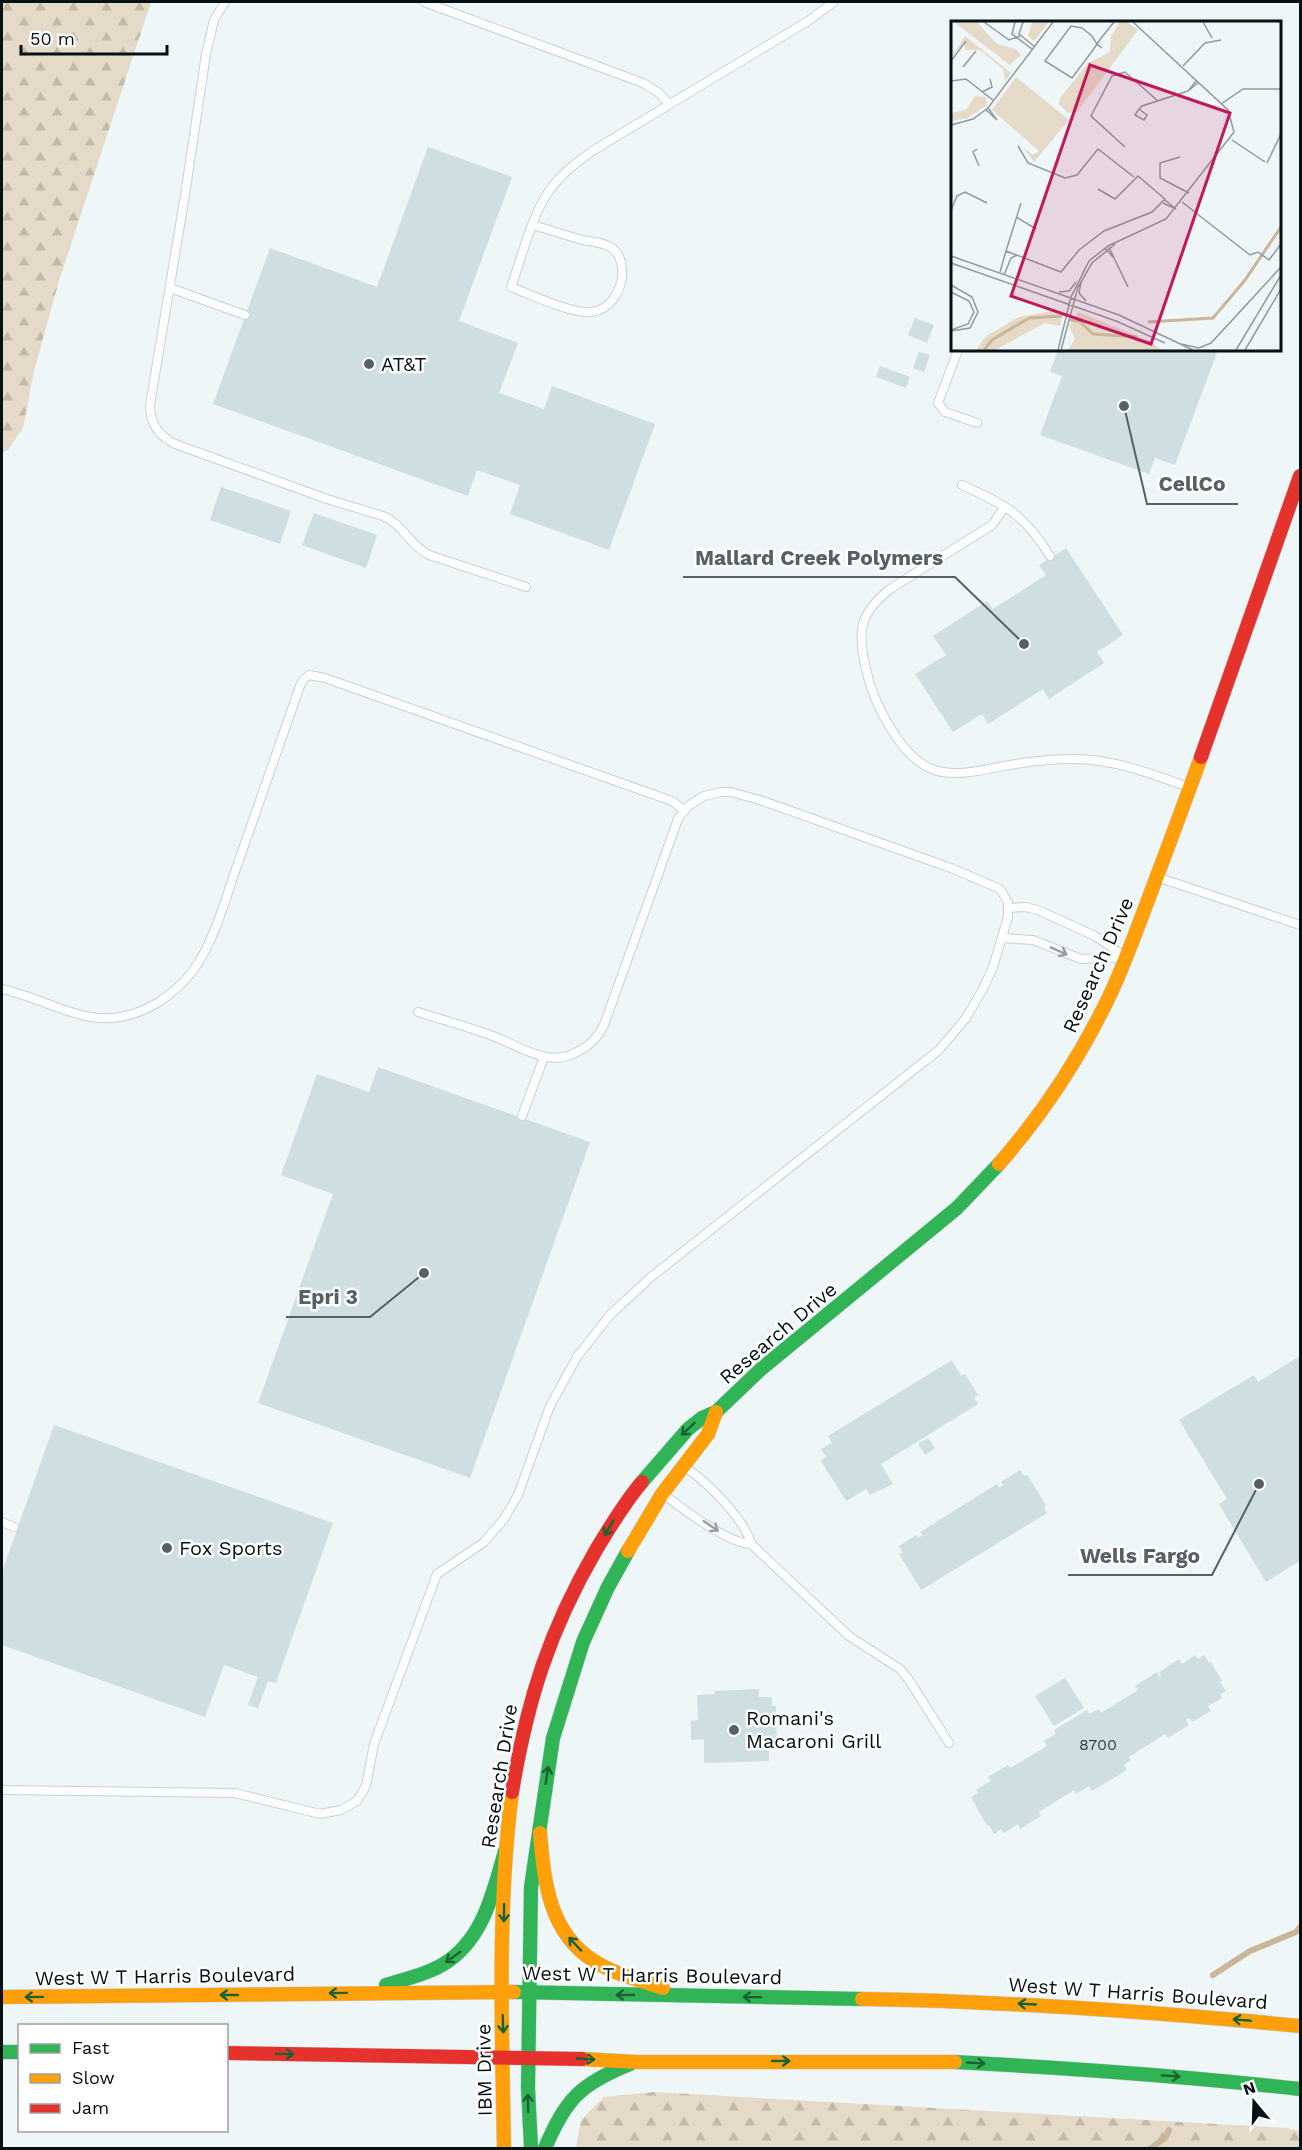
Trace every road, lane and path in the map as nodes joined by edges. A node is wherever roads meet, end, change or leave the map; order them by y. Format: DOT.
graph roads {
  1 [pos="225,2"];
  2 [pos="424,2"];
  3 [pos="834,2"];
  4 [pos="669,104"];
  5 [pos="533,225"];
  6 [pos="170,288"];
  7 [pos="245,315"];
  8 [pos="958,351"];
  9 [pos="977,423"];
  10 [pos="1300,476"];
  11 [pos="962,485"];
  12 [pos="1005,507"];
  13 [pos="1050,556"];
  14 [pos="526,587"];
  15 [pos="1188,787"];
  16 [pos="684,810"];
  17 [pos="1157,877"];
  18 [pos="1008,908"];
  19 [pos="1300,924"];
  20 [pos="1003,938"];
  21 [pos="1126,957"];
  22 [pos="2,989"];
  23 [pos="418,1012"];
  24 [pos="544,1057"];
  25 [pos="522,1116"];
  26 [pos="716,1412"];
  27 [pos="666,1453"];
  28 [pos="683,1465"];
  29 [pos="643,1480"];
  30 [pos="662,1494"];
  31 [pos="2,1522"];
  32 [pos="14,1527"];
  33 [pos="751,1544"];
  34 [pos="949,1743"];
  35 [pos="2,1790"];
  36 [pos="540,1833"];
  37 [pos="505,1851"];
  38 [pos="501,1992"];
  39 [pos="530,1992"];
  40 [pos="364,1993"];
  41 [pos="684,1995"];
  42 [pos="2,1997"];
  43 [pos="1300,2026"];
  44 [pos="2,2052"];
  45 [pos="18,2052"];
  46 [pos="228,2053"];
  47 [pos="504,2057"];
  48 [pos="528,2057"];
  49 [pos="637,2061"];
  50 [pos="1300,2089"];
  51 [pos="504,2148"];
  52 [pos="531,2148"];
  53 [pos="545,2148"];
  1 -- 6 [label="lane"];
  2 -- 4 [label="lane"];
  3 -- 4 [label="lane"];
  4 -- 5 [label="lane"];
  5 -- 5 [label="lane"];
  6 -- 7 [label="lane"];
  6 -- 14 [label="lane"];
  8 -- 9 [label="lane"];
  10 -- 15 [label="main road, Research Drive"];
  11 -- 12 [label="lane"];
  12 -- 13 [label="lane"];
  12 -- 15 [label="lane"];
  15 -- 17 [label="main road, Research Drive"];
  16 -- 18 [label="lane"];
  16 -- 22 [label="lane"];
  16 -- 24 [label="lane"];
  17 -- 19 [label="lane"];
  17 -- 21 [label="main road, Research Drive"];
  18 -- 20 [label="lane"];
  18 -- 21 [label="lane"];
  20 -- 21 [label="lane, one-way"];
  20 -- 35 [label="lane"];
  21 -- 26 [label="main road, Research Drive"];
  23 -- 24 [label="lane"];
  24 -- 25 [label="lane"];
  26 -- 27 [label="main road, Research Drive, one-way"];
  26 -- 28 [label="main road, Research Drive"];
  27 -- 28 [label="lane"];
  27 -- 29 [label="main road, Research Drive"];
  28 -- 30 [label="main road, Research Drive"];
  28 -- 33 [label="lane"];
  29 -- 30 [label="lane"];
  29 -- 37 [label="main road, Research Drive, one-way"];
  30 -- 33 [label="lane, one-way"];
  36 -- 30 [label="main road, Research Drive, one-way"];
  31 -- 32 [label="lane"];
  33 -- 34 [label="lane"];
  36 -- 39 [label="main road, Research Drive"];
  41 -- 36 [label="main road, one-way"];
  37 -- 38 [label="main road, Research Drive, one-way"];
  37 -- 40 [label="main road, one-way"];
  38 -- 39 [label="main road, West W T Harris Boulevard"];
  38 -- 40 [label="main road, West W T Harris Boulevard"];
  38 -- 47 [label="main road, IBM Drive, one-way"];
  41 -- 39 [label="main road, West W T Harris Boulevard, one-way"];
  39 -- 48 [label="main road"];
  40 -- 42 [label="main road, West W T Harris Boulevard, one-way"];
  43 -- 41 [label="main road, West W T Harris Boulevard, one-way"];
  44 -- 45 [label="main road"];
  46 -- 47 [label="main road, one-way"];
  47 -- 48 [label="main road"];
  47 -- 51 [label="main road, IBM Drive"];
  48 -- 49 [label="main road, one-way"];
  52 -- 48 [label="main road, one-way"];
  49 -- 50 [label="main road, one-way"];
  49 -- 53 [label="main road"];
}
